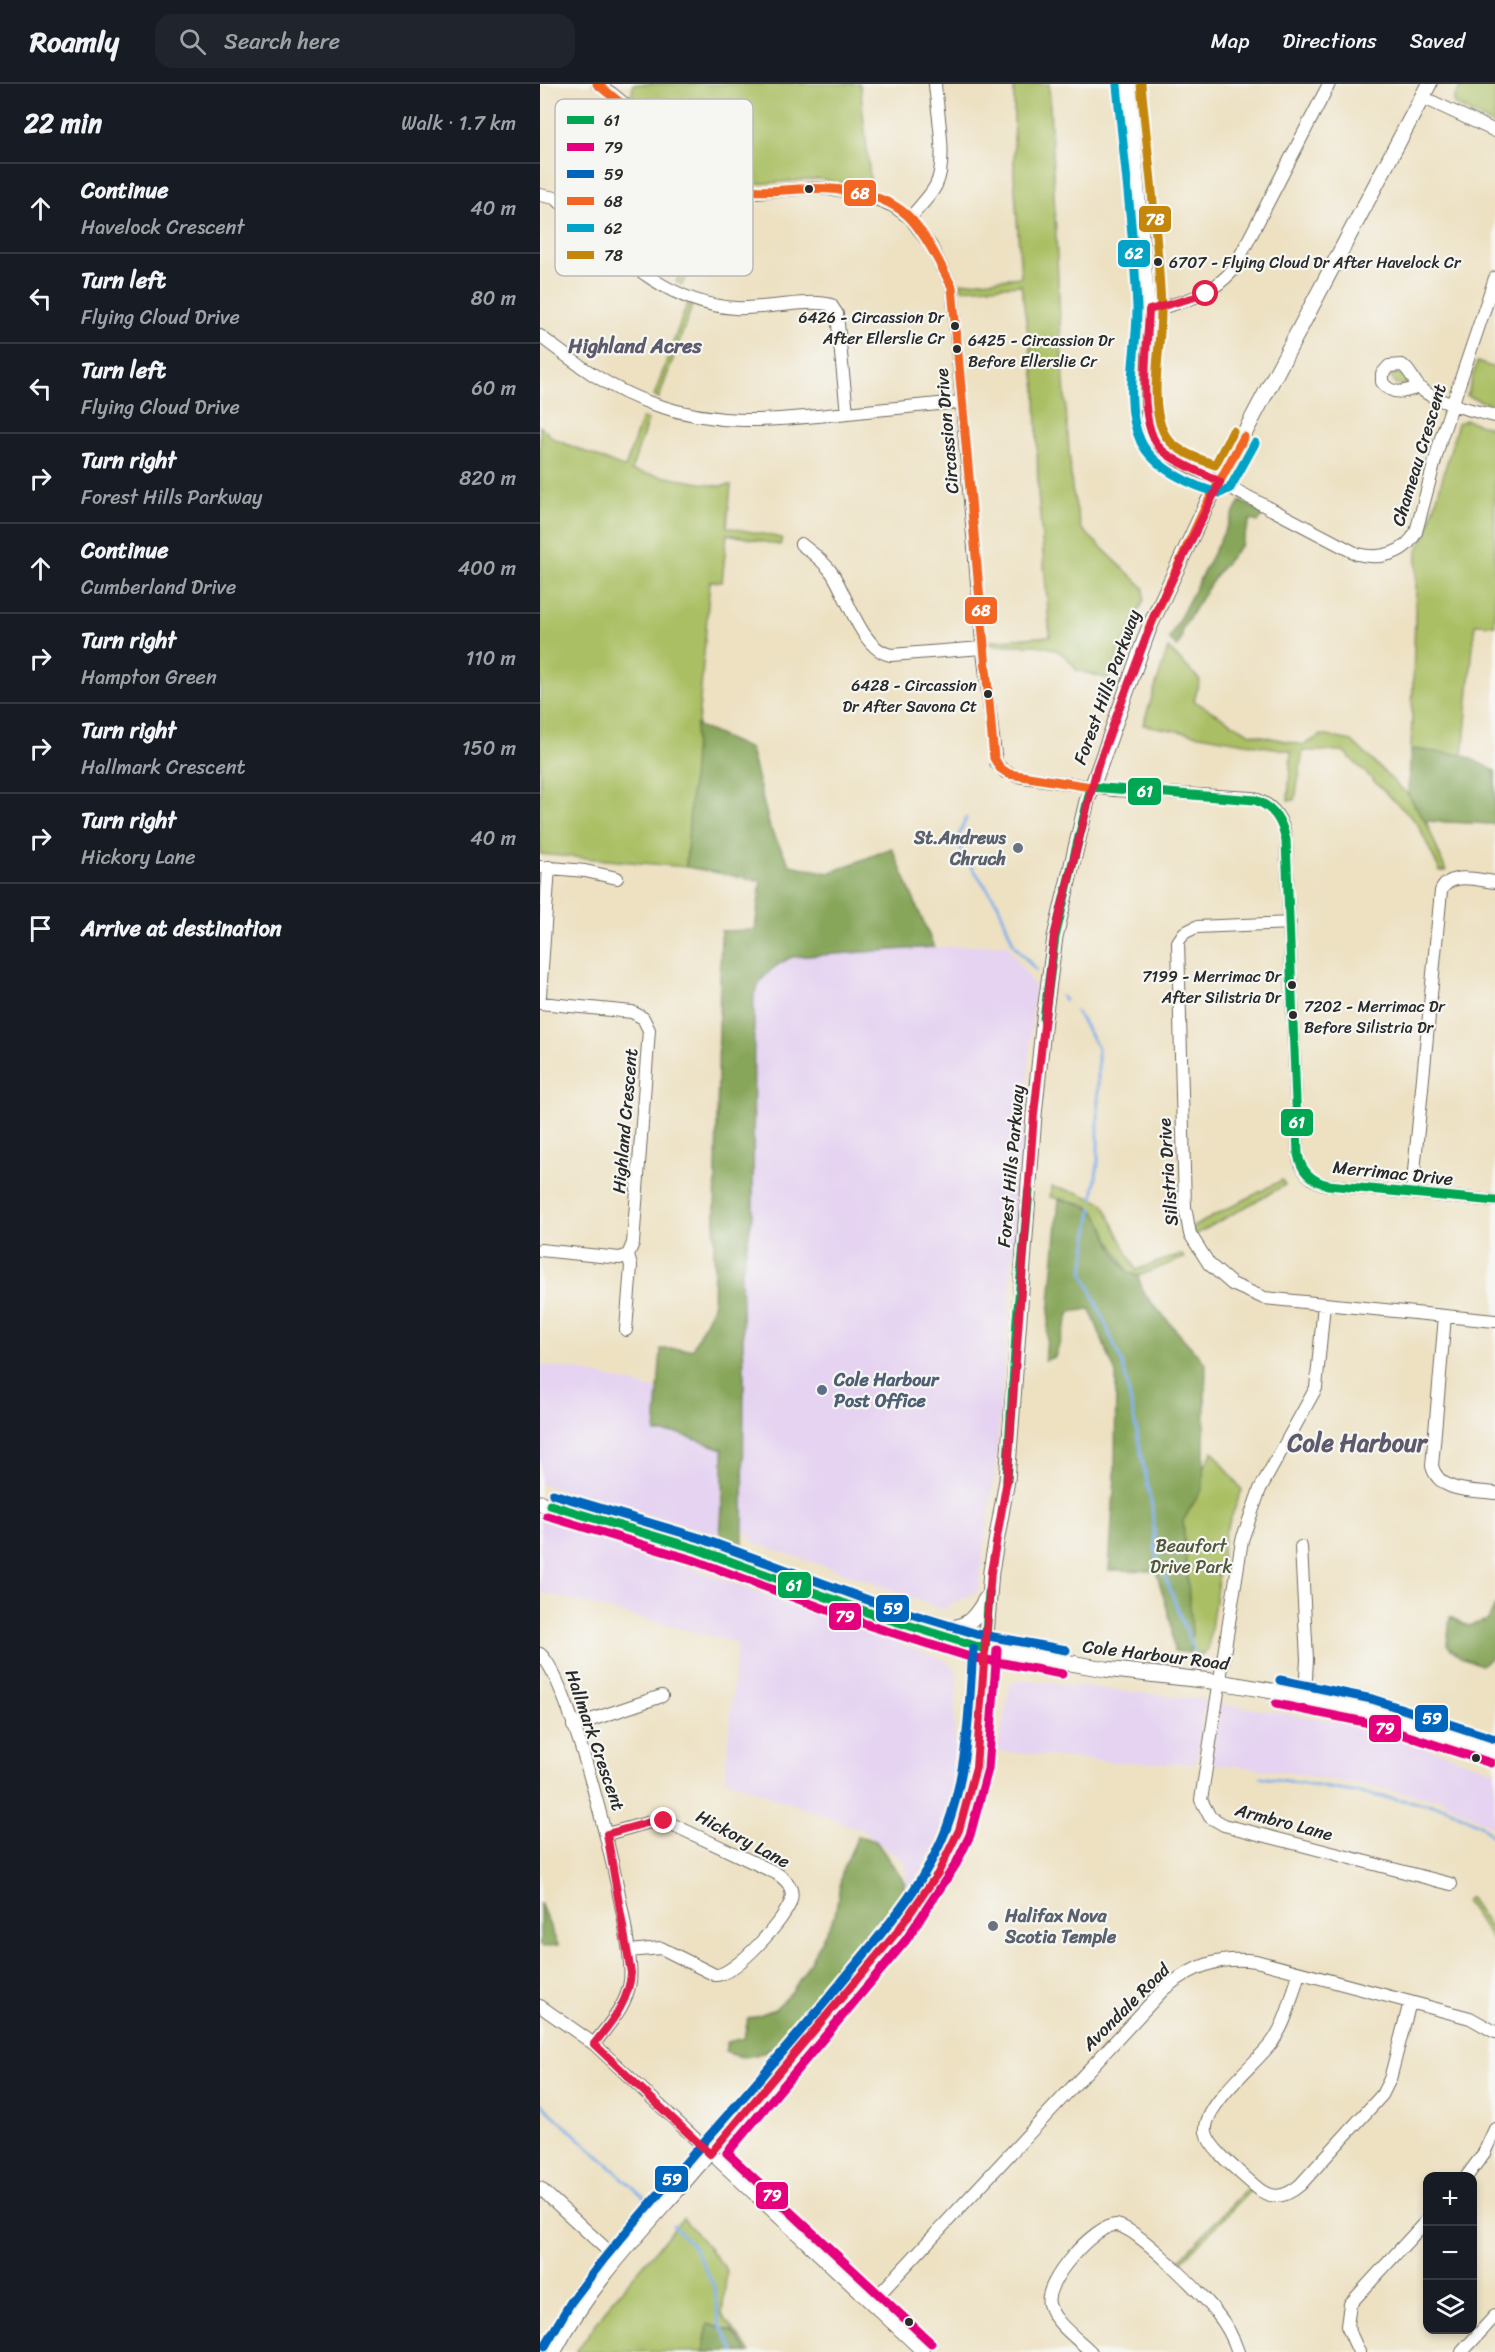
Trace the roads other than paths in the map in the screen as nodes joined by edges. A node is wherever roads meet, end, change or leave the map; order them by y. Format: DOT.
graph roads {
  1 [pos="597,84"];
  2 [pos="935,84"];
  3 [pos="1129,84"];
  4 [pos="1329,84"];
  5 [pos="1426,90"];
  6 [pos="618,99"];
  7 [pos="1495,131"];
  8 [pos="753,191"];
  9 [pos="540,195"];
  10 [pos="555,198"];
  11 [pos="909,218"];
  12 [pos="646,276"];
  13 [pos="1495,278"];
  14 [pos="1149,310"];
  15 [pos="540,336"];
  16 [pos="1419,387"];
  17 [pos="962,402"];
  18 [pos="1452,404"];
  19 [pos="847,413"];
  20 [pos="1495,416"];
  21 [pos="1220,482"];
  22 [pos="801,544"];
  23 [pos="982,648"];
  24 [pos="1091,787"];
  25 [pos="545,867"];
  26 [pos="617,878"];
  27 [pos="1495,882"];
  28 [pos="1290,923"];
  29 [pos="540,996"];
  30 [pos="540,1003"];
  31 [pos="1412,1192"];
  32 [pos="1495,1201"];
  33 [pos="540,1250"];
  34 [pos="628,1255"];
  35 [pos="1324,1304"];
  36 [pos="1445,1316"];
  37 [pos="1495,1321"];
  38 [pos="626,1330"];
  39 [pos="1495,1493"];
  40 [pos="540,1503"];
  41 [pos="1301,1547"];
  42 [pos="989,1593"];
  43 [pos="932,1633"];
  44 [pos="985,1648"];
  45 [pos="540,1654"];
  46 [pos="1220,1682"];
  47 [pos="662,1696"];
  48 [pos="1305,1696"];
  49 [pos="573,1726"];
  50 [pos="1495,1752"];
  51 [pos="607,1834"];
  52 [pos="1451,1884"];
  53 [pos="628,1951"];
  54 [pos="1299,1973"];
  55 [pos="1410,2002"];
  56 [pos="540,2006"];
  57 [pos="1495,2032"];
  58 [pos="594,2044"];
  59 [pos="1495,2129"];
  60 [pos="710,2154"];
  61 [pos="1470,2172"];
  62 [pos="540,2188"];
  63 [pos="1423,2224"];
  64 [pos="618,2260"];
  65 [pos="871,2303"];
  66 [pos="1495,2316"];
  67 [pos="555,2352"];
  68 [pos="923,2352"];
  69 [pos="1091,2352"];
  70 [pos="1238,2352"];
  71 [pos="1359,2352"];
  72 [pos="1462,2352"];
  1 -- 6 [label="street, Circassion Drive"];
  2 -- 11 [label="street"];
  3 -- 14 [label="street, Chameau Crescent"];
  4 -- 14 [label="street"];
  5 -- 7 [label="street"];
  5 -- 21 [label="main road, Forest Hills Parkway"];
  8 -- 11 [label="street, Circassion Drive"];
  9 -- 10 [label="street"];
  11 -- 17 [label="street, Circassion Drive"];
  12 -- 19 [label="street"];
  13 -- 18 [label="street, Chameau Crescent"];
  14 -- 21 [label="street, Chameau Crescent"];
  15 -- 19 [label="street"];
  16 -- 18 [label="street"];
  17 -- 19 [label="street"];
  17 -- 23 [label="street, Circassion Drive"];
  18 -- 20 [label="street"];
  18 -- 21 [label="street, Chameau Crescent"];
  21 -- 24 [label="main road, Forest Hills Parkway"];
  22 -- 23 [label="street"];
  23 -- 24 [label="street, Circassion Drive"];
  24 -- 28 [label="street, Merrimac Drive"];
  24 -- 42 [label="main road, Forest Hills Parkway"];
  25 -- 26 [label="street"];
  25 -- 29 [label="street"];
  27 -- 31 [label="street"];
  28 -- 31 [label="street, Merrimac Drive"];
  28 -- 35 [label="street, Silistria Drive"];
  30 -- 34 [label="street, Highland Crescent"];
  31 -- 32 [label="street, Merrimac Drive"];
  33 -- 34 [label="street"];
  34 -- 38 [label="street, Highland Crescent"];
  35 -- 36 [label="street, Silistria Drive"];
  35 -- 46 [label="street"];
  36 -- 37 [label="street, Silistria Drive"];
  36 -- 39 [label="street"];
  40 -- 43 [label="main road, Cole Harbour Road"];
  41 -- 48 [label="street"];
  42 -- 43 [label="main road"];
  42 -- 44 [label="main road, Forest Hills Parkway"];
  43 -- 44 [label="main road, Cole Harbour Road"];
  44 -- 46 [label="main road, Cole Harbour Road"];
  44 -- 60 [label="street"];
  45 -- 49 [label="street, Hallmark Crescent"];
  46 -- 48 [label="main road, Cole Harbour Road"];
  46 -- 52 [label="street, Armbro Lane"];
  47 -- 49 [label="street"];
  48 -- 50 [label="main road, Cole Harbour Road"];
  49 -- 51 [label="street, Hallmark Crescent"];
  51 -- 53 [label="street, Hallmark Crescent"];
  51 -- 53 [label="street, Hickory Lane"];
  53 -- 58 [label="street, Hallmark Crescent"];
  54 -- 55 [label="street, Avondale Road"];
  54 -- 55 [label="street"];
  54 -- 65 [label="street, Avondale Road"];
  55 -- 57 [label="street, Avondale Road"];
  56 -- 58 [label="street"];
  58 -- 60 [label="street"];
  59 -- 61 [label="street"];
  60 -- 64 [label="street"];
  60 -- 65 [label="street"];
  62 -- 64 [label="street"];
  63 -- 71 [label="street"];
  64 -- 67 [label="street"];
  65 -- 68 [label="street"];
  66 -- 72 [label="street"];
  69 -- 70 [label="street"];
}
